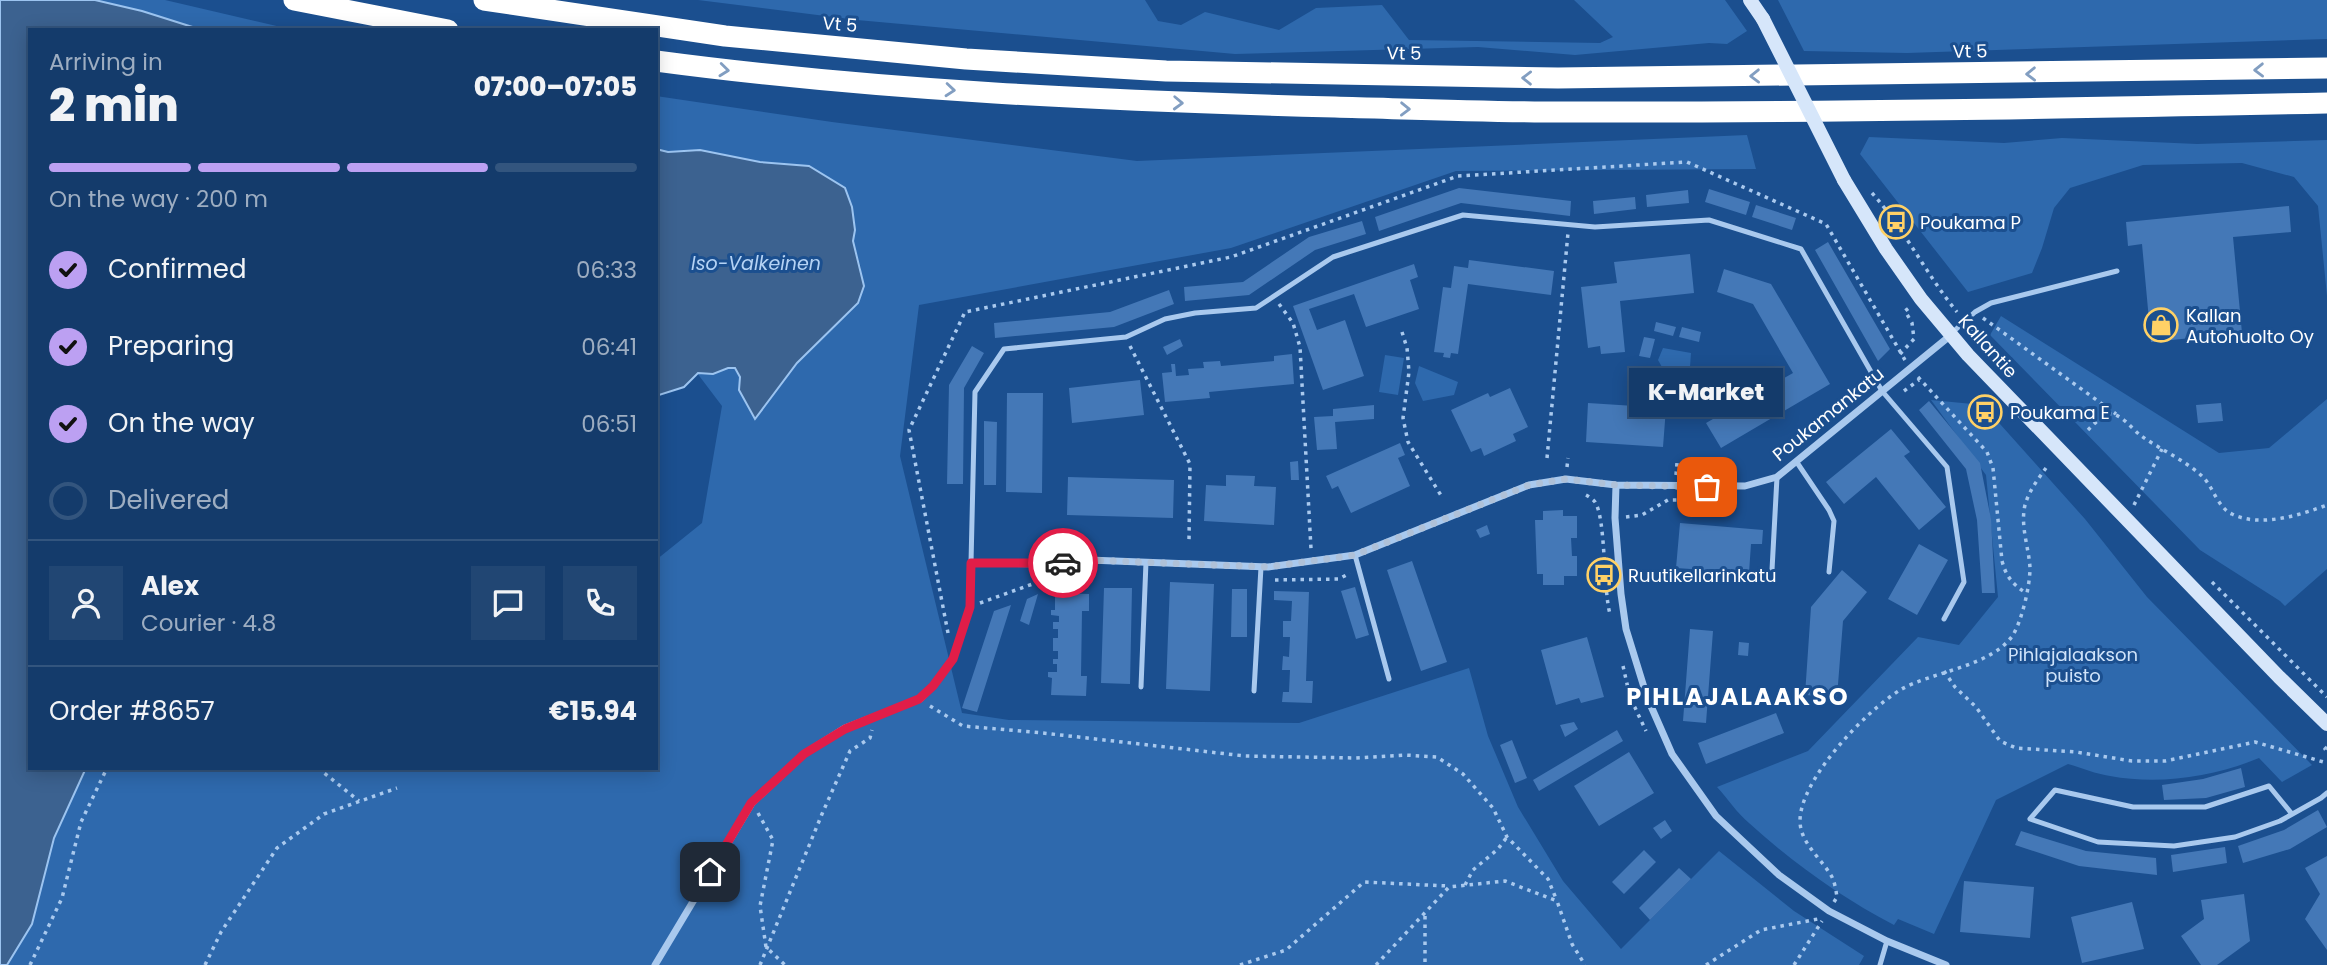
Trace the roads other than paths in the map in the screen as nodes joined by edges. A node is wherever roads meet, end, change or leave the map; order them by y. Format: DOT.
graph roads {
  1 [pos="294,0"];
  2 [pos="484,0"];
  3 [pos="1750,0"];
  4 [pos="438,28"];
  5 [pos="658,61"];
  6 [pos="2327,68"];
  7 [pos="2327,103"];
  8 [pos="2118,271"];
  9 [pos="1952,334"];
  10 [pos="1882,391"];
  11 [pos="1796,461"];
  12 [pos="1777,477"];
  13 [pos="1616,485"];
  14 [pos="1355,555"];
  15 [pos="1146,562"];
  16 [pos="971,563"];
  17 [pos="1261,567"];
  18 [pos="1772,570"];
  19 [pos="1829,572"];
  20 [pos="1944,619"];
  21 [pos="1389,680"];
  22 [pos="1141,687"];
  23 [pos="1254,691"];
  24 [pos="2327,724"];
  25 [pos="2327,793"];
  26 [pos="2292,814"];
  27 [pos="1887,940"];
  28 [pos="655,965"];
  29 [pos="1880,965"];
  30 [pos="1946,965"];
  1 -- 4 [label="highway"];
  6 -- 2 [label="highway, Vt 5, one-way"];
  3 -- 9 [label="main road, Kallantie, bridge"];
  5 -- 7 [label="highway, one-way"];
  8 -- 9 [label="lane"];
  9 -- 10 [label="street, Poukamankatu"];
  9 -- 24 [label="main road, Kallantie"];
  10 -- 11 [label="street, Poukamankatu"];
  10 -- 16 [label="lane"];
  10 -- 20 [label="lane"];
  11 -- 12 [label="street, Poukamankatu"];
  11 -- 19 [label="lane"];
  12 -- 13 [label="street, Poukamankatu"];
  12 -- 18 [label="lane"];
  13 -- 14 [label="street, Poukamankatu"];
  13 -- 27 [label="street"];
  14 -- 17 [label="street, Poukamankatu"];
  14 -- 21 [label="lane"];
  15 -- 16 [label="street, Poukamankatu"];
  15 -- 17 [label="street, Poukamankatu"];
  15 -- 22 [label="lane"];
  16 -- 28 [label="street"];
  17 -- 23 [label="lane"];
  25 -- 26 [label="lane"];
  26 -- 26 [label="lane"];
  27 -- 29 [label="lane"];
  27 -- 30 [label="street"];
}
